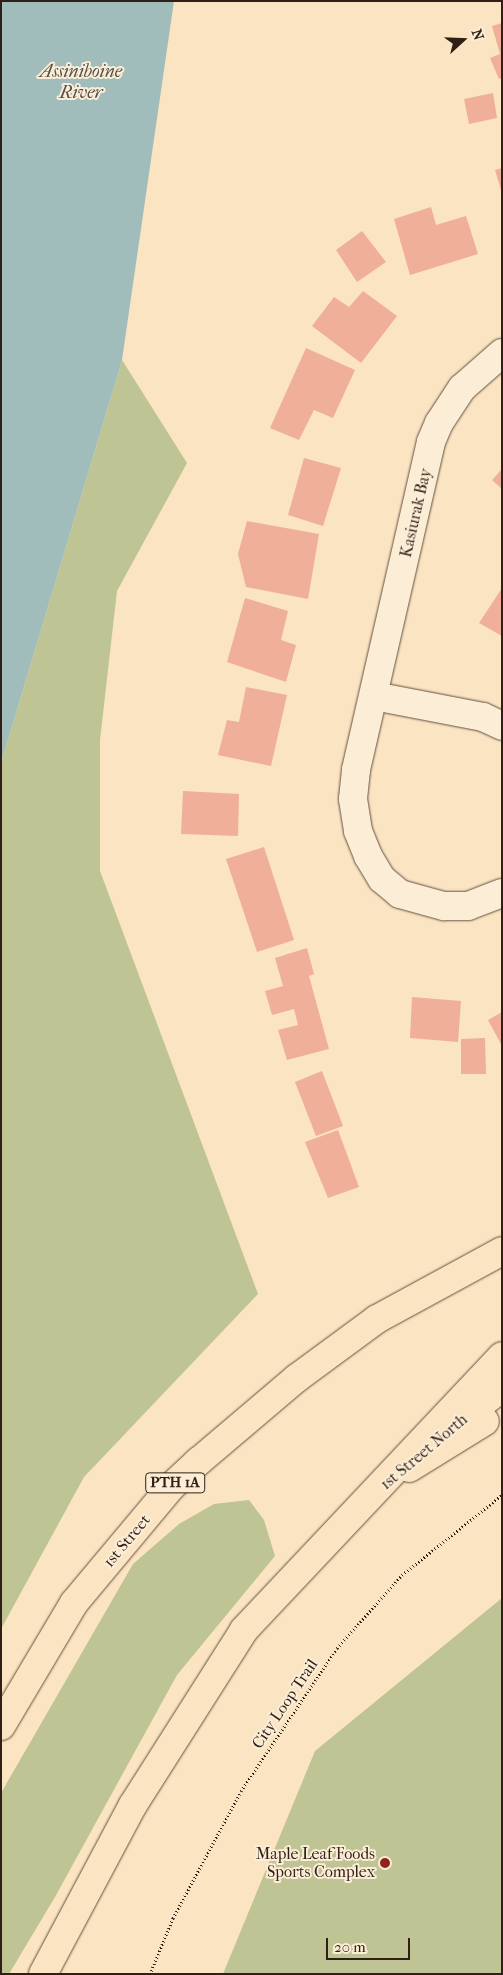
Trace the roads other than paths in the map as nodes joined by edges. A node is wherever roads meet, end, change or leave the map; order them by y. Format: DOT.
graph roads {
  1 [pos="502,353"];
  2 [pos="374,696"];
  3 [pos="502,726"];
  4 [pos="502,893"];
  5 [pos="502,1233"];
  6 [pos="502,1251"];
  7 [pos="411,1300"];
  8 [pos="502,1356"];
  9 [pos="502,1387"];
  10 [pos="502,1411"];
  11 [pos="389,1481"];
  12 [pos="348,1518"];
  13 [pos="1,1726"];
  14 [pos="44,1974"];
  1 -- 2 [label="street, Kasiurak Bay"];
  2 -- 3 [label="street"];
  2 -- 4 [label="street, Kasiurak Bay"];
  5 -- 7 [label="main road"];
  6 -- 7 [label="main road, PTH 1A"];
  7 -- 13 [label="main road, 1st Street / PTH 1A"];
  8 -- 12 [label="main road"];
  9 -- 11 [label="main road, 1st Street North"];
  10 -- 11 [label="main road"];
  11 -- 12 [label="main road, 1st Street North"];
  12 -- 14 [label="main road"];
}
